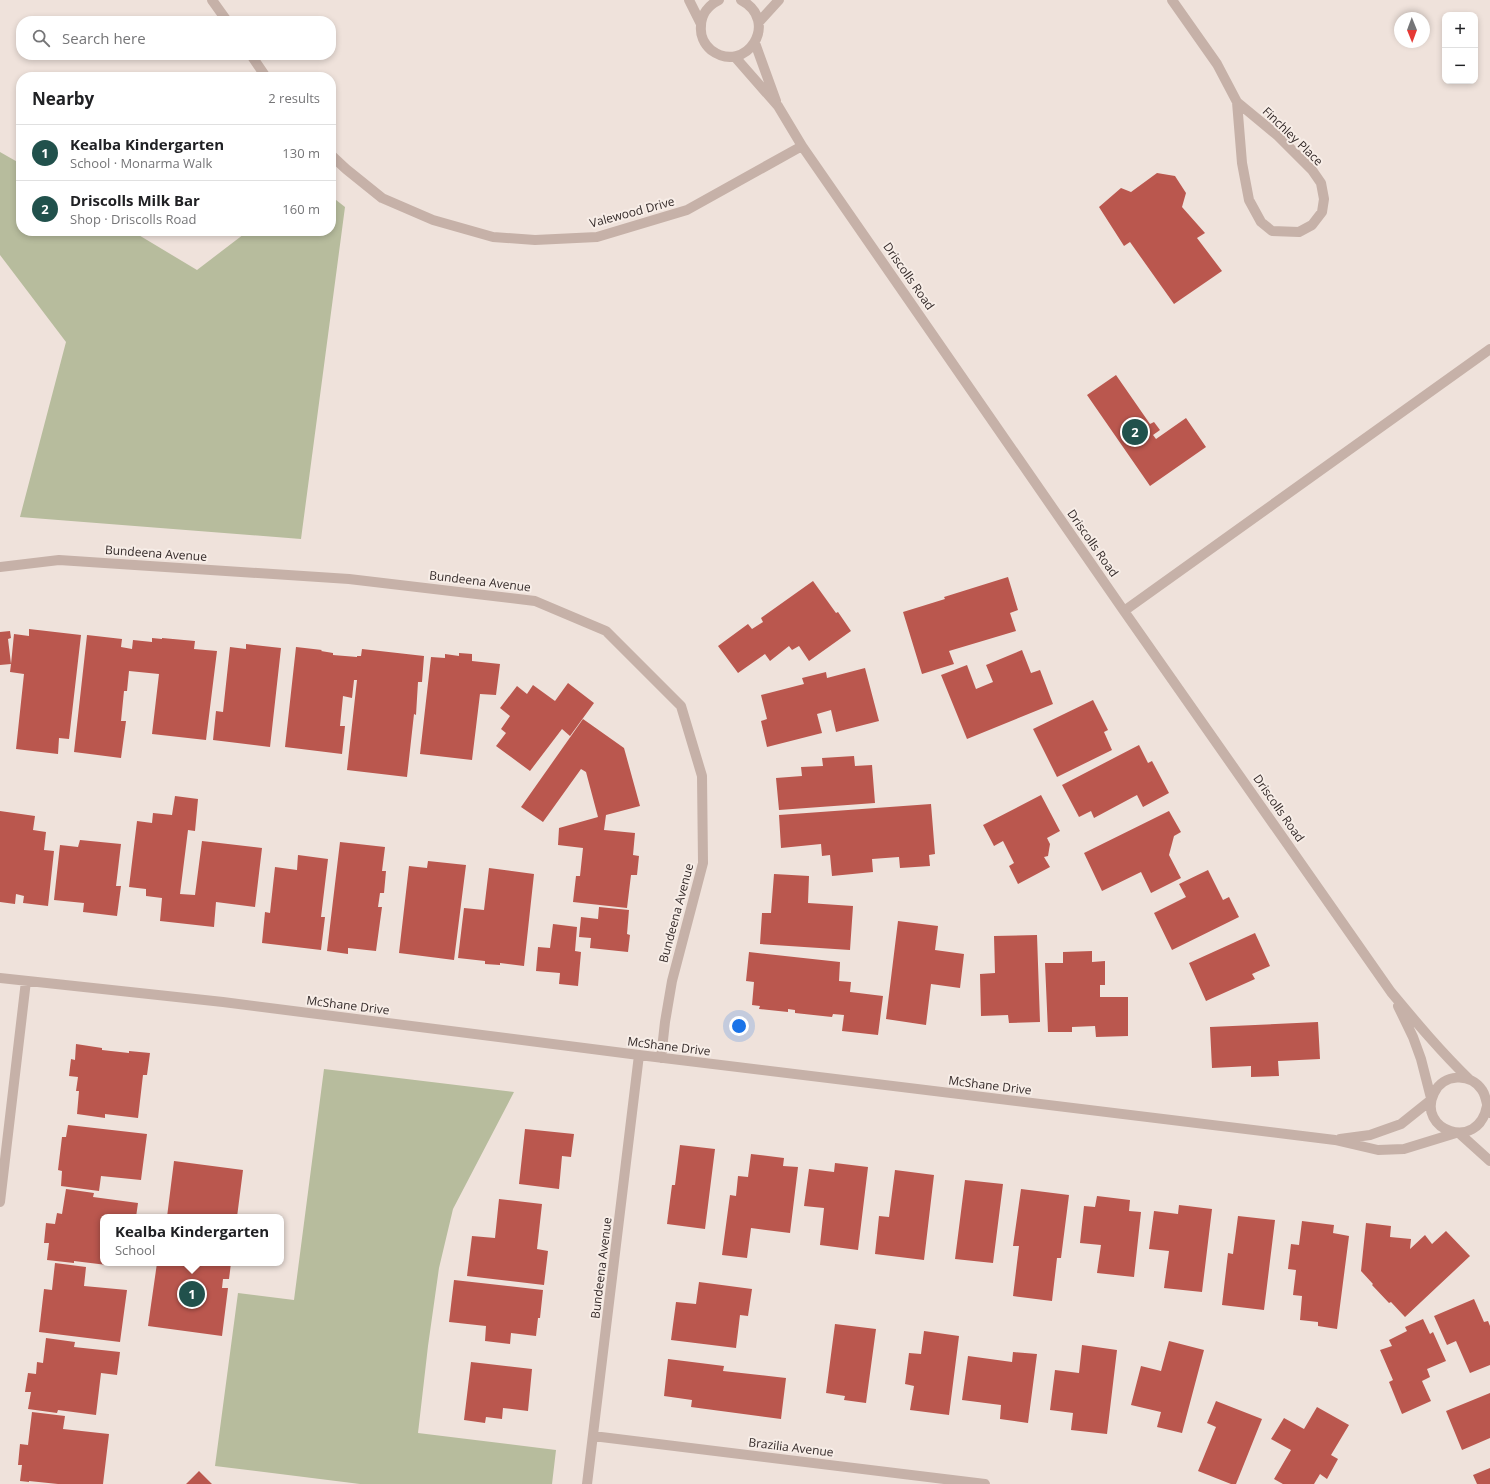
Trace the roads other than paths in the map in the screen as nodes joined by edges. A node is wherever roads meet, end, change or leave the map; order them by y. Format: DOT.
graph roads {
  1 [pos="212,0"];
  2 [pos="689,0"];
  3 [pos="719,0"];
  4 [pos="742,0"];
  5 [pos="779,0"];
  6 [pos="1172,0"];
  7 [pos="223,16"];
  8 [pos="759,22"];
  9 [pos="701,24"];
  10 [pos="755,43"];
  11 [pos="734,57"];
  12 [pos="254,60"];
  13 [pos="263,72"];
  14 [pos="1237,102"];
  15 [pos="778,106"];
  16 [pos="802,146"];
  17 [pos="336,160"];
  18 [pos="1490,349"];
  19 [pos="0,567"];
  20 [pos="1124,611"];
  21 [pos="0,978"];
  22 [pos="26,981"];
  23 [pos="1391,992"];
  24 [pos="640,1055"];
  25 [pos="661,1058"];
  26 [pos="1470,1080"];
  27 [pos="1431,1099"];
  28 [pos="1488,1110"];
  29 [pos="1458,1133"];
  30 [pos="1334,1140"];
  31 [pos="1490,1161"];
  32 [pos="0,1202"];
  33 [pos="593,1436"];
  34 [pos="951,1482"];
  35 [pos="587,1484"];
  36 [pos="985,1484"];
  1 -- 7 [label="street"];
  2 -- 9 [label="street"];
  3 -- 9 [label="street"];
  4 -- 8 [label="street"];
  5 -- 8 [label="street"];
  6 -- 14 [label="street, Finchley Place"];
  8 -- 10 [label="street"];
  9 -- 11 [label="street"];
  10 -- 11 [label="street"];
  10 -- 15 [label="street, Driscolls Road"];
  11 -- 15 [label="street, Driscolls Road"];
  12 -- 13 [label="street"];
  14 -- 14 [label="street, Finchley Place"];
  15 -- 16 [label="street, Driscolls Road"];
  16 -- 17 [label="street, Valewood Drive"];
  16 -- 20 [label="street, Driscolls Road"];
  18 -- 20 [label="street"];
  19 -- 25 [label="street, Bundeena Avenue"];
  20 -- 23 [label="street, Driscolls Road"];
  21 -- 22 [label="street, McShane Drive"];
  22 -- 24 [label="street, McShane Drive"];
  22 -- 32 [label="street"];
  23 -- 26 [label="street, Driscolls Road"];
  23 -- 27 [label="street, Driscolls Road"];
  24 -- 25 [label="street, McShane Drive"];
  24 -- 33 [label="street, Bundeena Avenue"];
  25 -- 30 [label="street, McShane Drive"];
  26 -- 27 [label="street"];
  26 -- 28 [label="street"];
  27 -- 29 [label="street"];
  27 -- 30 [label="street, McShane Drive"];
  28 -- 29 [label="street"];
  29 -- 30 [label="street, McShane Drive"];
  29 -- 31 [label="street"];
  33 -- 34 [label="street, Brazilia Avenue"];
  33 -- 35 [label="street, Bundeena Avenue"];
  34 -- 36 [label="street, Brazilia Avenue"];
}
